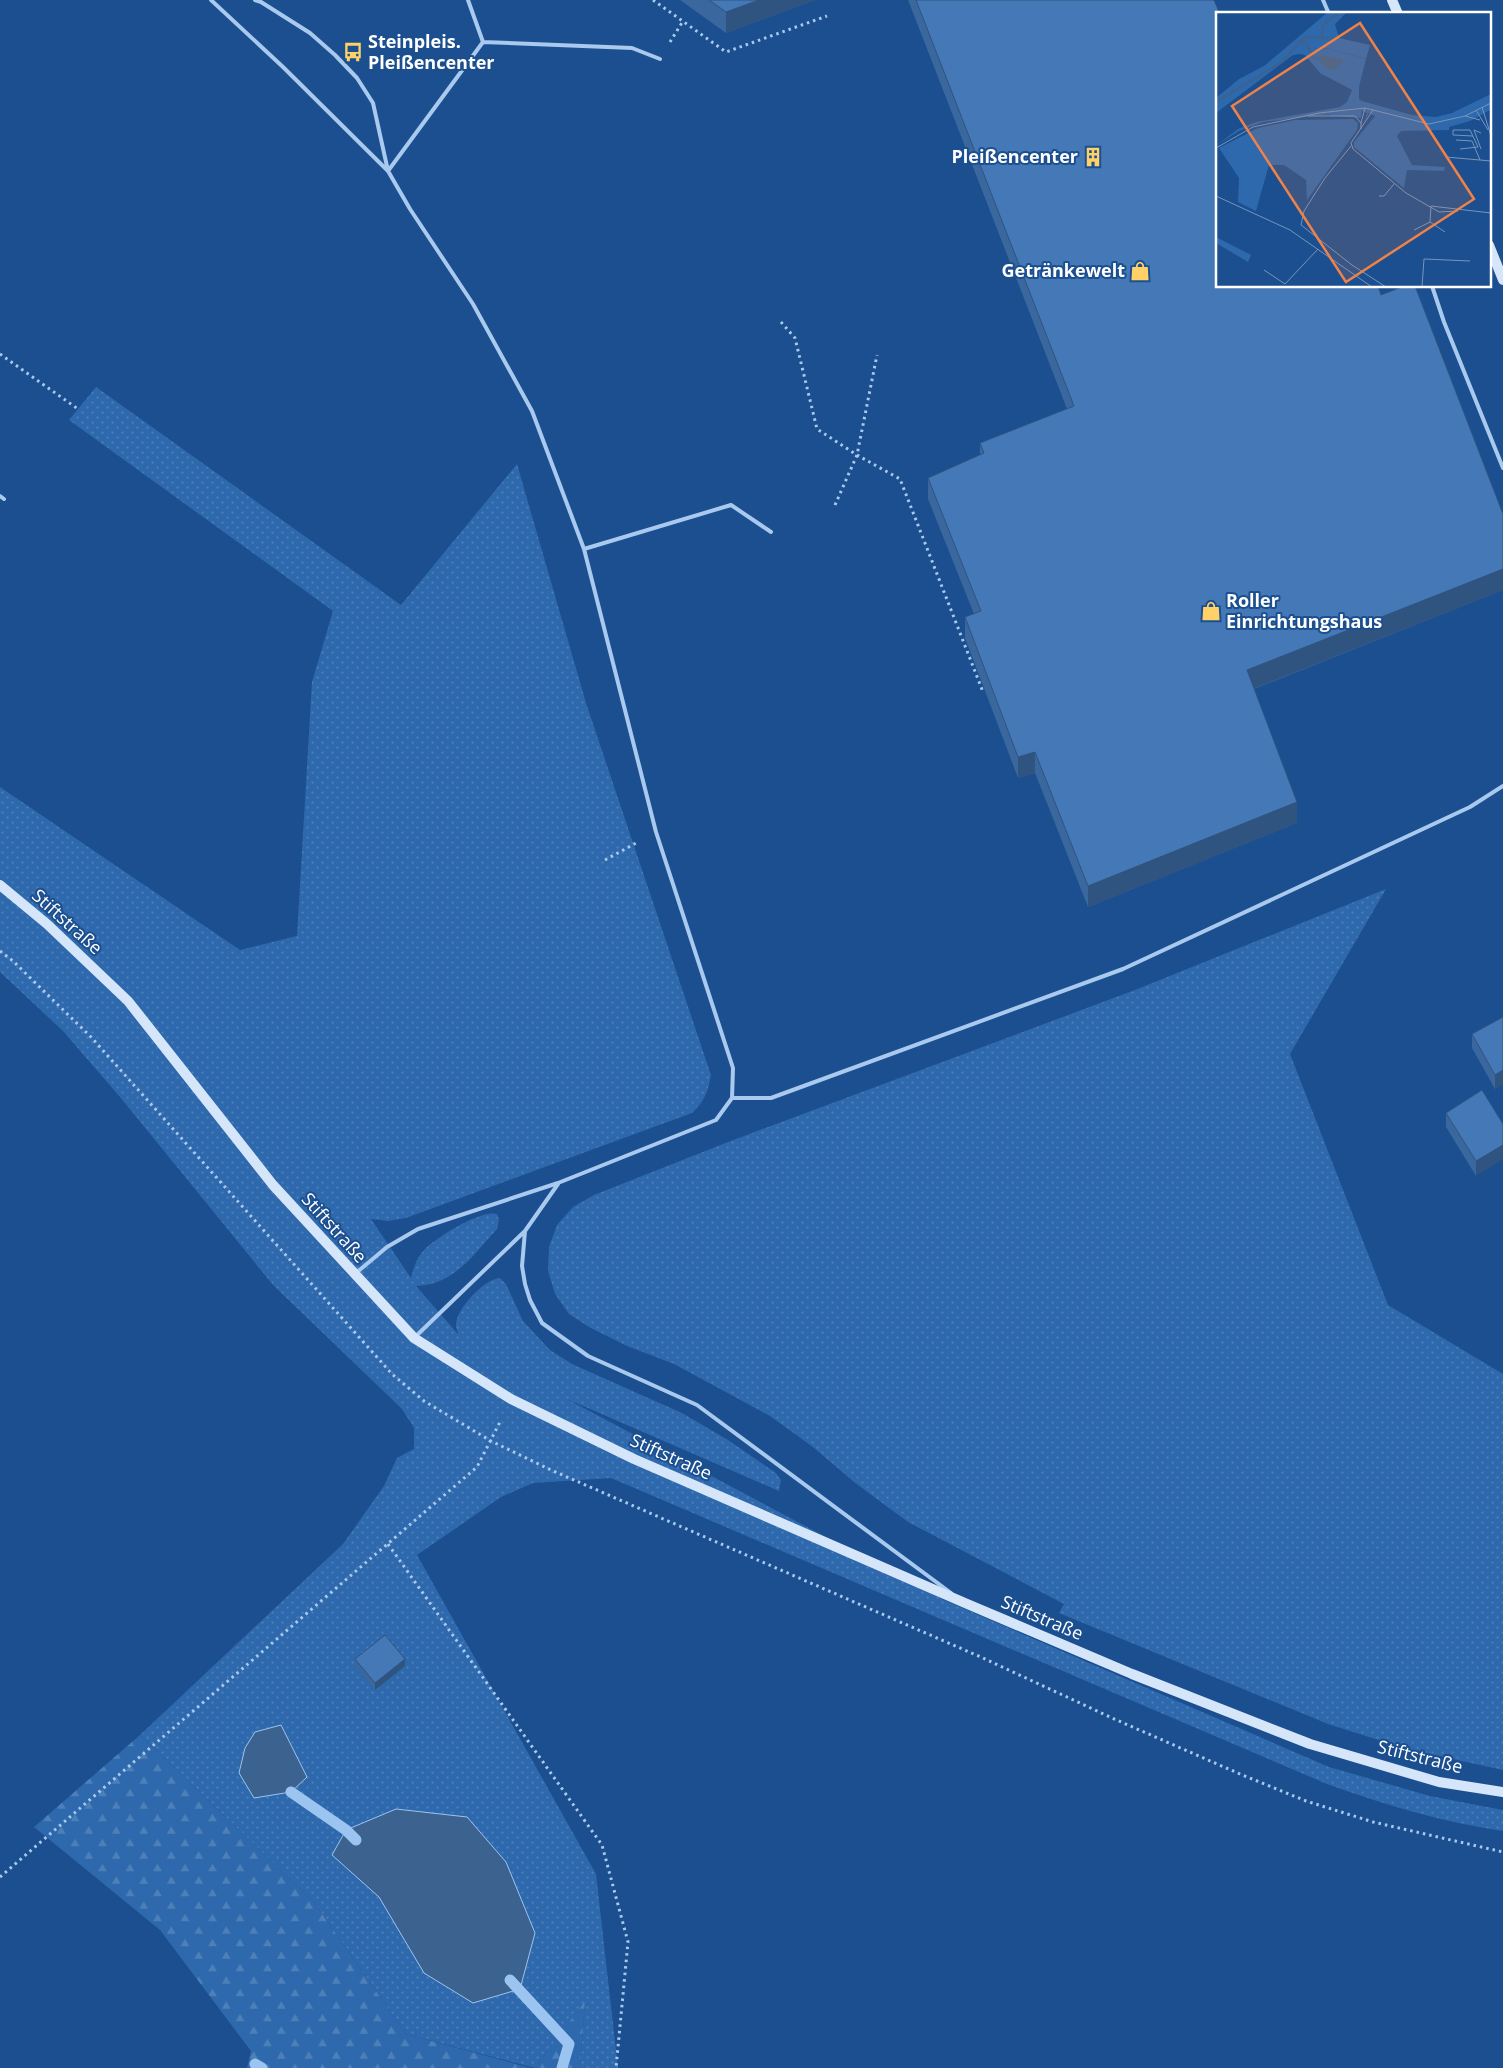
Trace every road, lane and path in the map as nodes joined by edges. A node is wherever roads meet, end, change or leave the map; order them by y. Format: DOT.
graph roads {
  1 [pos="211,0"];
  2 [pos="255,0"];
  3 [pos="468,0"];
  4 [pos="653,0"];
  5 [pos="1323,0"];
  6 [pos="1392,0"];
  7 [pos="1328,12"];
  8 [pos="1397,12"];
  9 [pos="827,16"];
  10 [pos="483,42"];
  11 [pos="660,59"];
  12 [pos="388,171"];
  13 [pos="1490,248"];
  14 [pos="1503,280"];
  15 [pos="1433,288"];
  16 [pos="781,322"];
  17 [pos="0,354"];
  18 [pos="877,355"];
  19 [pos="78,409"];
  20 [pos="857,455"];
  21 [pos="1503,468"];
  22 [pos="835,506"];
  23 [pos="771,532"];
  24 [pos="584,549"];
  25 [pos="982,692"];
  26 [pos="1503,786"];
  27 [pos="656,832"];
  28 [pos="605,860"];
  29 [pos="0,885"];
  30 [pos="732,1098"];
  31 [pos="558,1183"];
  32 [pos="525,1231"];
  33 [pos="354,1274"];
  34 [pos="414,1338"];
  35 [pos="511,1399"];
  36 [pos="388,1544"];
  37 [pos="965,1603"];
  38 [pos="1503,1792"];
  39 [pos="0,1877"];
  40 [pos="616,2068"];
  1 -- 12 [label="lane"];
  2 -- 12 [label="lane"];
  3 -- 10 [label="lane"];
  4 -- 9 [label="path"];
  5 -- 7 [label="lane"];
  6 -- 8 [label="main road"];
  10 -- 11 [label="lane"];
  10 -- 12 [label="lane"];
  12 -- 24 [label="lane"];
  13 -- 14 [label="main road"];
  15 -- 21 [label="lane"];
  16 -- 20 [label="path"];
  17 -- 19 [label="path"];
  18 -- 20 [label="path"];
  20 -- 22 [label="path"];
  20 -- 25 [label="path"];
  23 -- 24 [label="lane"];
  24 -- 27 [label="lane"];
  26 -- 30 [label="lane"];
  27 -- 28 [label="path"];
  27 -- 30 [label="lane"];
  29 -- 33 [label="main road, Stiftstraße"];
  30 -- 31 [label="lane"];
  31 -- 32 [label="lane"];
  31 -- 33 [label="lane"];
  32 -- 34 [label="lane"];
  32 -- 37 [label="lane"];
  33 -- 34 [label="main road, Stiftstraße"];
  34 -- 35 [label="main road, Stiftstraße"];
  35 -- 36 [label="path"];
  35 -- 37 [label="main road, Stiftstraße"];
  36 -- 39 [label="path"];
  36 -- 40 [label="path"];
  37 -- 38 [label="main road, Stiftstraße"];
}
